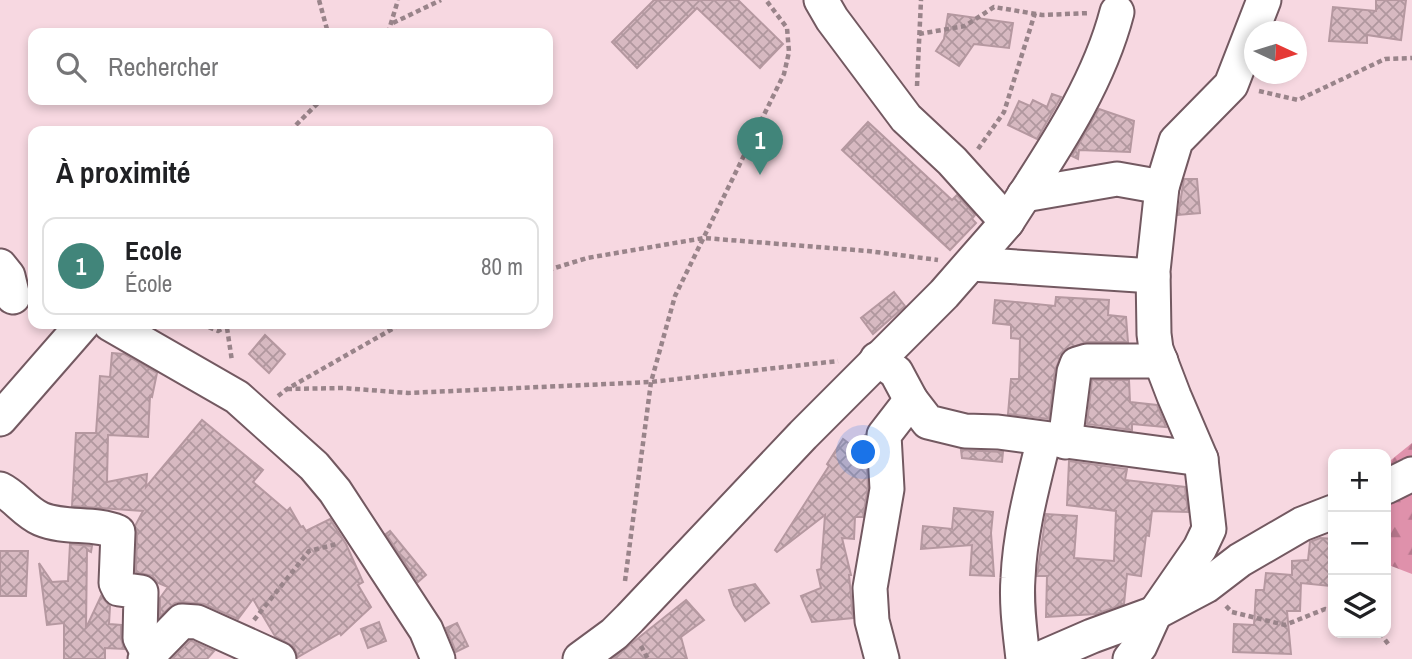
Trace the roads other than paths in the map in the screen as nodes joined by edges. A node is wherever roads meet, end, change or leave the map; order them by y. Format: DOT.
graph roads {
  1 [pos="821,0"];
  2 [pos="1264,0"];
  3 [pos="1116,12"];
  4 [pos="1163,187"];
  5 [pos="1024,195"];
  6 [pos="1007,222"];
  7 [pos="972,264"];
  8 [pos="0,267"];
  9 [pos="1153,276"];
  10 [pos="15,298"];
  11 [pos="79,329"];
  12 [pos="119,329"];
  13 [pos="877,359"];
  14 [pos="1161,361"];
  15 [pos="911,400"];
  16 [pos="0,419"];
  17 [pos="1054,440"];
  18 [pos="1201,459"];
  19 [pos="1412,474"];
  20 [pos="1391,484"];
  21 [pos="0,489"];
  22 [pos="1328,514"];
  23 [pos="1155,613"];
  24 [pos="147,657"];
  25 [pos="279,659"];
  26 [pos="438,659"];
  27 [pos="580,659"];
  28 [pos="882,659"];
  29 [pos="1023,659"];
  30 [pos="1039,659"];
  31 [pos="1130,659"];
  1 -- 6 [label="street"];
  2 -- 4 [label="street"];
  3 -- 5 [label="street"];
  4 -- 5 [label="street"];
  4 -- 9 [label="street"];
  5 -- 6 [label="street"];
  6 -- 7 [label="street"];
  7 -- 9 [label="street"];
  7 -- 13 [label="street"];
  8 -- 10 [label="street"];
  9 -- 14 [label="street"];
  11 -- 16 [label="street"];
  12 -- 26 [label="street"];
  13 -- 15 [label="street"];
  13 -- 27 [label="street"];
  14 -- 17 [label="street"];
  14 -- 18 [label="street"];
  15 -- 17 [label="street"];
  15 -- 28 [label="street"];
  17 -- 18 [label="street"];
  17 -- 29 [label="street"];
  18 -- 23 [label="street"];
  19 -- 20 [label="street"];
  21 -- 24 [label="street"];
  22 -- 23 [label="street"];
  23 -- 30 [label="street"];
  23 -- 31 [label="street"];
  24 -- 25 [label="street"];
}
